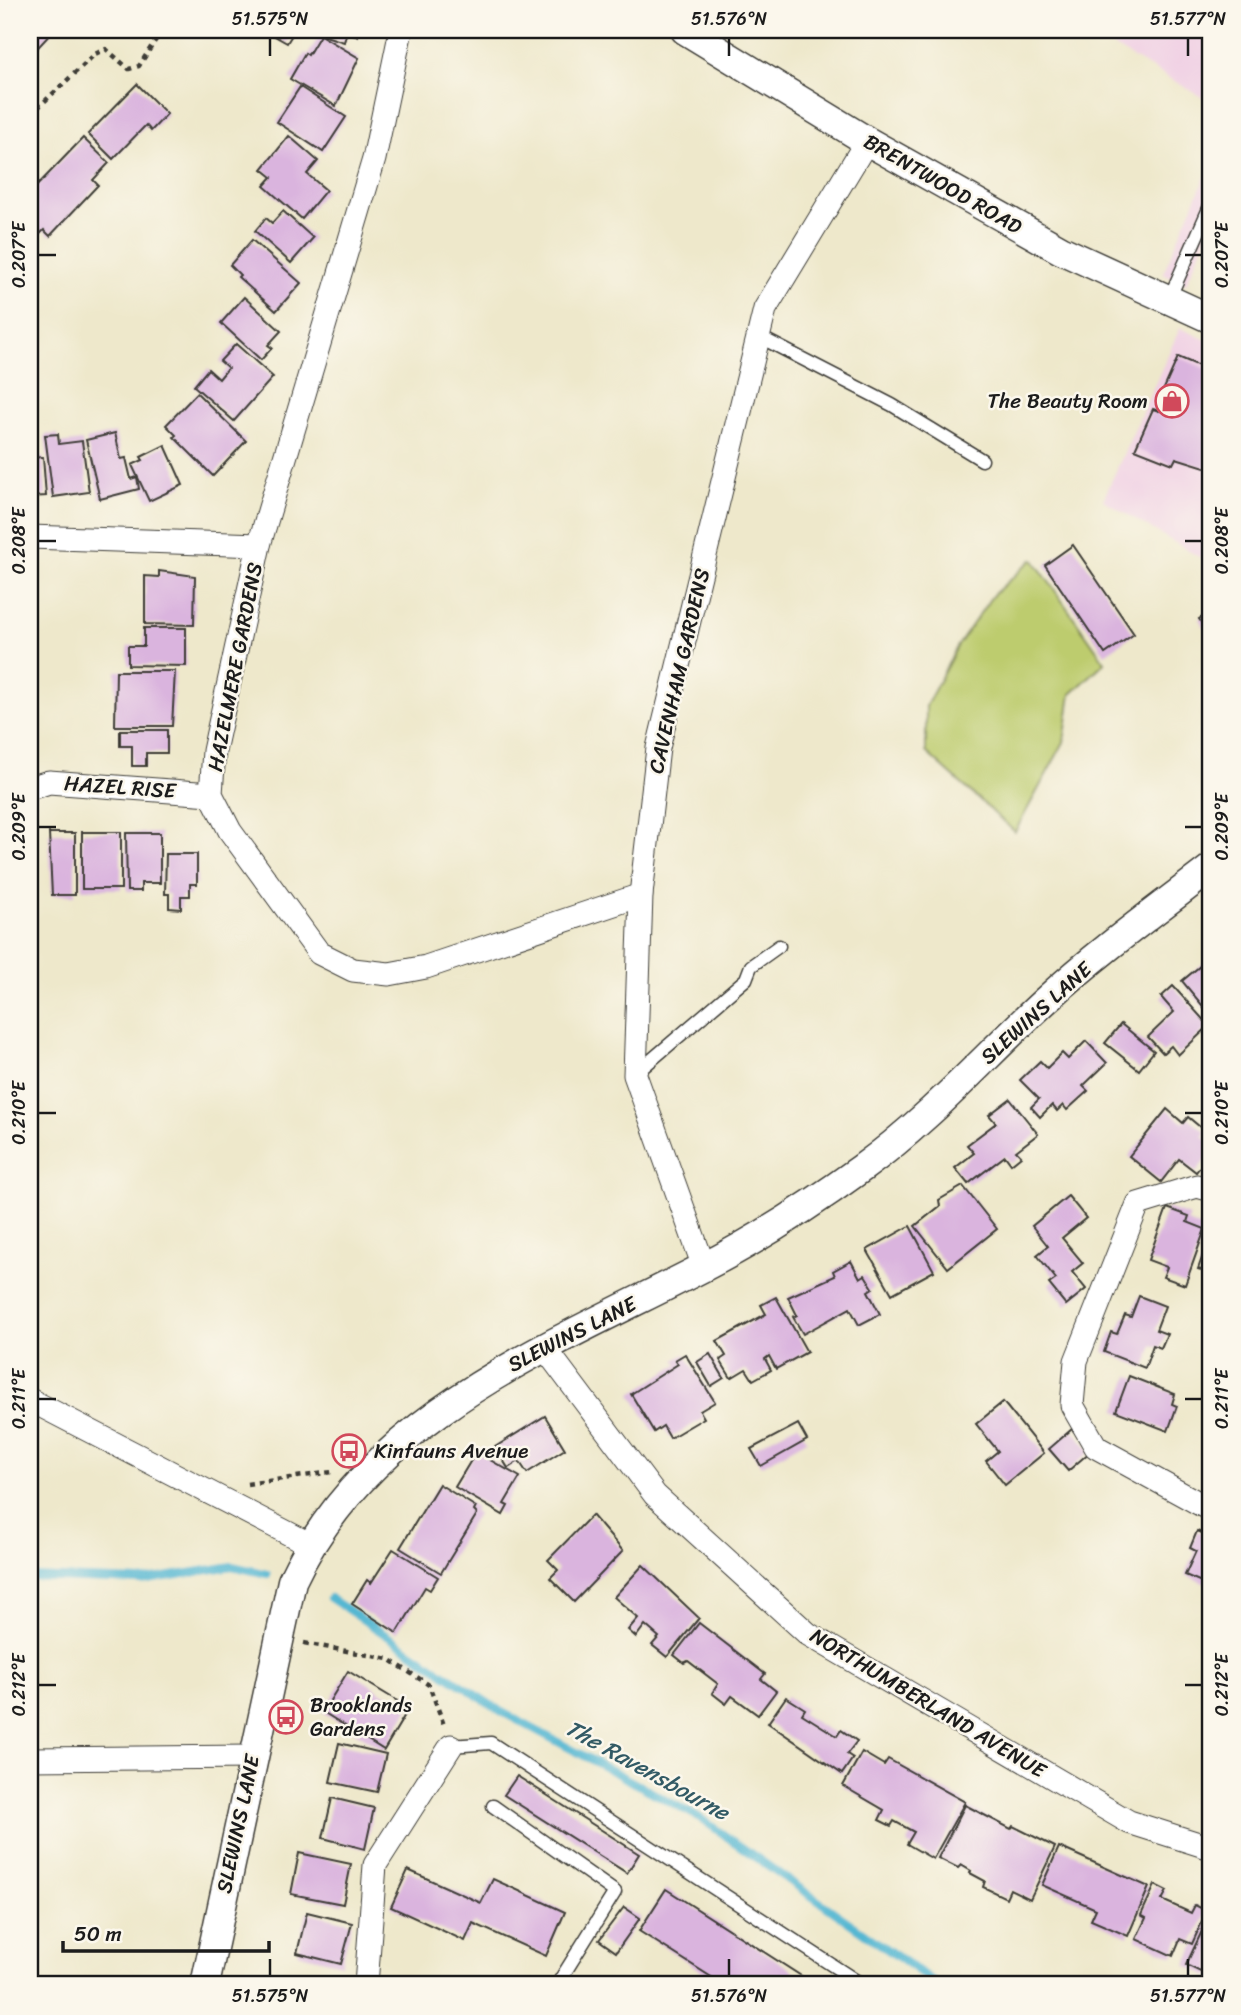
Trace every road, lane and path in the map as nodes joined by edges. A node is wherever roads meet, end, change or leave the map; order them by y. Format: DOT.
graph roads {
  1 [pos="162,30"];
  2 [pos="401,30"];
  3 [pos="685,30"];
  4 [pos="30,115"];
  5 [pos="867,141"];
  6 [pos="1211,204"];
  7 [pos="1169,299"];
  8 [pos="1211,318"];
  9 [pos="758,336"];
  10 [pos="982,460"];
  11 [pos="30,537"];
  12 [pos="259,545"];
  13 [pos="30,788"];
  14 [pos="211,794"];
  15 [pos="1211,868"];
  16 [pos="641,895"];
  17 [pos="779,946"];
  18 [pos="635,1074"];
  19 [pos="1211,1190"];
  20 [pos="704,1267"];
  21 [pos="544,1347"];
  22 [pos="30,1400"];
  23 [pos="364,1478"];
  24 [pos="231,1504"];
  25 [pos="1211,1510"];
  26 [pos="311,1545"];
  27 [pos="277,1639"];
  28 [pos="451,1745"];
  29 [pos="252,1757"];
  30 [pos="30,1759"];
  31 [pos="493,1806"];
  32 [pos="1211,1848"];
  33 [pos="205,1985"];
  34 [pos="366,1985"];
  35 [pos="557,1985"];
  36 [pos="855,1985"];
  1 -- 4 [label="path"];
  2 -- 12 [label="street, HAZELMERE GARDENS"];
  3 -- 5 [label="street, BRENTWOOD ROAD"];
  5 -- 7 [label="street, BRENTWOOD ROAD"];
  5 -- 9 [label="street, CAVENHAM GARDENS"];
  6 -- 7 [label="lane"];
  7 -- 8 [label="street, BRENTWOOD ROAD"];
  9 -- 10 [label="lane"];
  9 -- 16 [label="street, CAVENHAM GARDENS"];
  11 -- 12 [label="street"];
  12 -- 14 [label="street, HAZELMERE GARDENS"];
  13 -- 14 [label="street, HAZEL RISE"];
  14 -- 16 [label="street, HAZELMERE GARDENS"];
  15 -- 20 [label="street, SLEWINS LANE"];
  16 -- 18 [label="street, CAVENHAM GARDENS"];
  17 -- 18 [label="lane"];
  18 -- 20 [label="street, CAVENHAM GARDENS"];
  19 -- 25 [label="street"];
  20 -- 21 [label="street, SLEWINS LANE"];
  21 -- 23 [label="street, SLEWINS LANE"];
  21 -- 32 [label="street, NORTHUMBERLAND AVENUE"];
  22 -- 24 [label="street"];
  23 -- 24 [label="path"];
  23 -- 26 [label="street, SLEWINS LANE"];
  24 -- 26 [label="street"];
  26 -- 27 [label="street, SLEWINS LANE"];
  27 -- 28 [label="path"];
  27 -- 29 [label="street, SLEWINS LANE"];
  28 -- 34 [label="street"];
  28 -- 36 [label="lane"];
  29 -- 30 [label="street"];
  29 -- 33 [label="street, SLEWINS LANE"];
  31 -- 35 [label="lane"];
}
